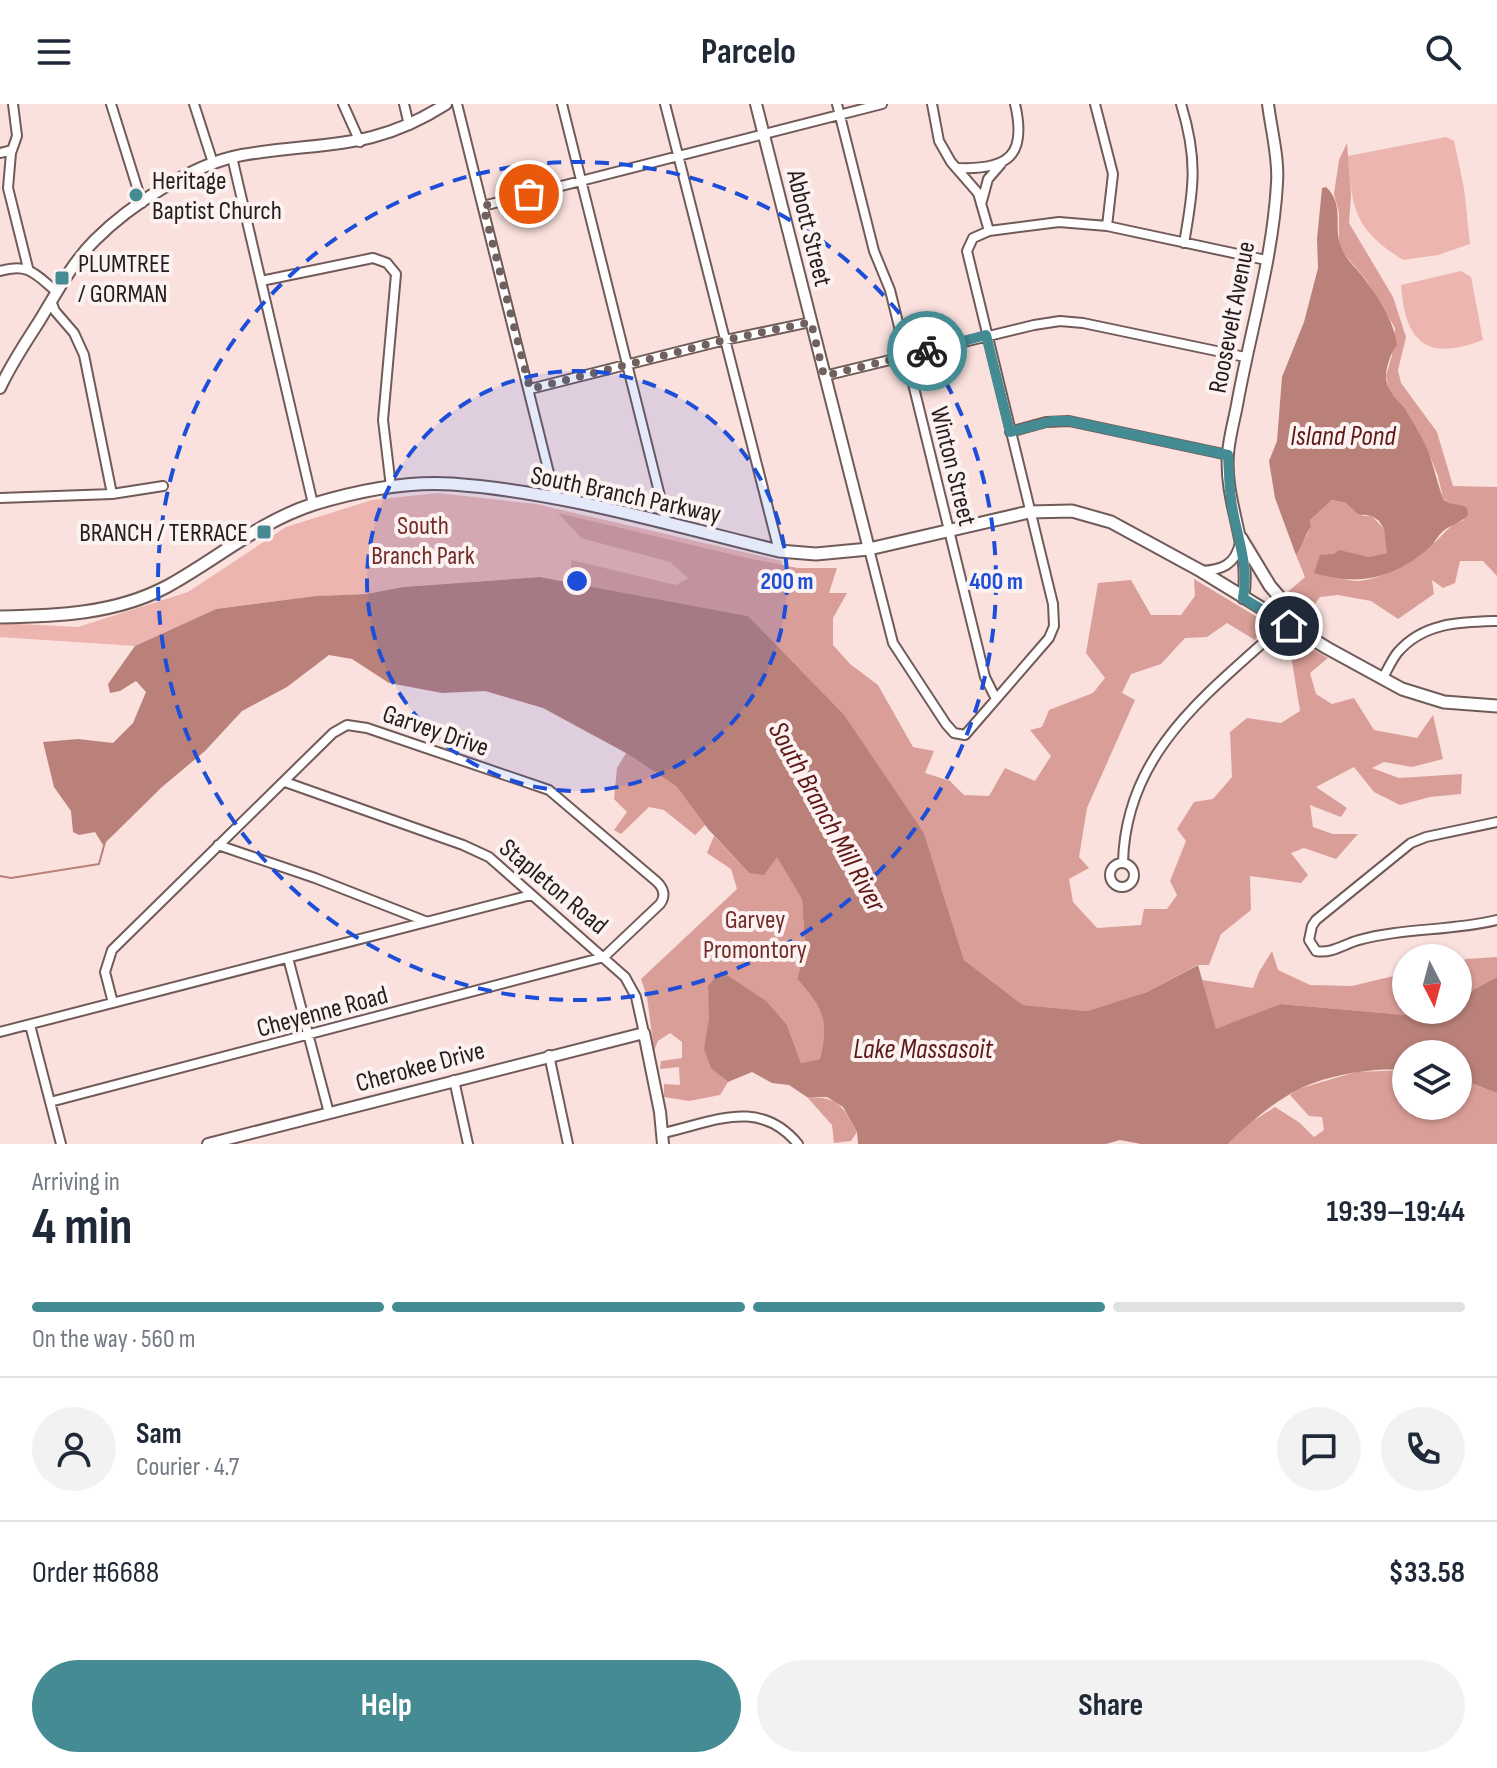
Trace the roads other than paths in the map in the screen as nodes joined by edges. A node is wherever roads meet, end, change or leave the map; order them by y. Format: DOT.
graph roads {
  1 [pos="13,104"];
  2 [pos="111,104"];
  3 [pos="194,104"];
  4 [pos="343,104"];
  5 [pos="404,104"];
  6 [pos="446,104"];
  7 [pos="457,104"];
  8 [pos="562,104"];
  9 [pos="665,104"];
  10 [pos="756,104"];
  11 [pos="882,104"];
  12 [pos="932,104"];
  13 [pos="1015,104"];
  14 [pos="1095,104"];
  15 [pos="1181,104"];
  16 [pos="1268,104"];
  17 [pos="838,109"];
  18 [pos="409,125"];
  19 [pos="763,133"];
  20 [pos="360,142"];
  21 [pos="12,150"];
  22 [pos="0,153"];
  23 [pos="677,155"];
  24 [pos="232,157"];
  25 [pos="1006,161"];
  26 [pos="213,163"];
  27 [pos="958,168"];
  28 [pos="581,180"];
  29 [pos="982,201"];
  30 [pos="142,203"];
  31 [pos="483,206"];
  32 [pos="1107,226"];
  33 [pos="989,231"];
  34 [pos="1184,243"];
  35 [pos="1266,260"];
  36 [pos="28,268"];
  37 [pos="0,271"];
  38 [pos="261,281"];
  39 [pos="54,296"];
  40 [pos="811,322"];
  41 [pos="986,335"];
  42 [pos="725,340"];
  43 [pos="907,357"];
  44 [pos="1245,357"];
  45 [pos="627,365"];
  46 [pos="824,376"];
  47 [pos="0,388"];
  48 [pos="530,389"];
  49 [pos="1010,432"];
  50 [pos="1228,455"];
  51 [pos="163,486"];
  52 [pos="391,487"];
  53 [pos="112,494"];
  54 [pos="555,497"];
  55 [pos="0,498"];
  56 [pos="313,504"];
  57 [pos="1029,512"];
  58 [pos="667,524"];
  59 [pos="950,530"];
  60 [pos="1241,538"];
  61 [pos="869,549"];
  62 [pos="779,551"];
  63 [pos="1201,571"];
  64 [pos="1243,598"];
  65 [pos="0,617"];
  66 [pos="1497,621"];
  67 [pos="1285,623"];
  68 [pos="1322,645"];
  69 [pos="1382,679"];
  70 [pos="996,699"];
  71 [pos="1497,706"];
  72 [pos="285,782"];
  73 [pos="1497,822"];
  74 [pos="218,845"];
  75 [pos="1123,862"];
  76 [pos="531,895"];
  77 [pos="1497,920"];
  78 [pos="426,922"];
  79 [pos="604,957"];
  80 [pos="288,958"];
  81 [pos="113,1003"];
  82 [pos="30,1025"];
  83 [pos="0,1032"];
  84 [pos="644,1033"];
  85 [pos="307,1035"];
  86 [pos="549,1055"];
  87 [pos="454,1080"];
  88 [pos="50,1102"];
  89 [pos="329,1113"];
  90 [pos="663,1138"];
  91 [pos="61,1144"];
  92 [pos="208,1144"];
  93 [pos="468,1144"];
  94 [pos="568,1144"];
  95 [pos="798,1144"];
  1 -- 21 [label="street"];
  2 -- 30 [label="street"];
  3 -- 26 [label="street"];
  4 -- 20 [label="street"];
  5 -- 18 [label="street"];
  6 -- 18 [label="street"];
  7 -- 31 [label="street"];
  8 -- 28 [label="street"];
  9 -- 23 [label="street"];
  10 -- 19 [label="street, Abbott Street"];
  11 -- 17 [label="street"];
  12 -- 27 [label="street"];
  13 -- 25 [label="street"];
  14 -- 32 [label="street"];
  15 -- 34 [label="street"];
  16 -- 35 [label="street, Roosevelt Avenue"];
  17 -- 19 [label="street"];
  17 -- 43 [label="street, Winton Street"];
  18 -- 20 [label="street"];
  19 -- 23 [label="street"];
  19 -- 40 [label="street, Abbott Street"];
  20 -- 24 [label="street"];
  21 -- 22 [label="street"];
  21 -- 36 [label="street"];
  23 -- 28 [label="street"];
  23 -- 42 [label="street"];
  24 -- 26 [label="street"];
  24 -- 38 [label="street"];
  25 -- 27 [label="street"];
  25 -- 29 [label="street"];
  26 -- 30 [label="street"];
  27 -- 29 [label="street"];
  28 -- 31 [label="street"];
  28 -- 45 [label="street"];
  29 -- 33 [label="street"];
  30 -- 39 [label="street"];
  31 -- 48 [label="street"];
  32 -- 33 [label="street"];
  32 -- 34 [label="street"];
  33 -- 41 [label="street"];
  34 -- 35 [label="street"];
  35 -- 44 [label="street, Roosevelt Avenue"];
  36 -- 37 [label="street"];
  36 -- 39 [label="street"];
  38 -- 52 [label="street"];
  38 -- 56 [label="street"];
  39 -- 47 [label="street"];
  39 -- 53 [label="street"];
  40 -- 42 [label="street"];
  40 -- 46 [label="street, Abbott Street"];
  41 -- 43 [label="street"];
  41 -- 44 [label="street"];
  41 -- 49 [label="street"];
  42 -- 45 [label="street"];
  42 -- 62 [label="street"];
  43 -- 46 [label="street"];
  43 -- 59 [label="street, Winton Street"];
  44 -- 50 [label="street, Roosevelt Avenue"];
  45 -- 48 [label="street"];
  45 -- 58 [label="street"];
  46 -- 61 [label="street, Abbott Street"];
  48 -- 54 [label="street"];
  49 -- 50 [label="street"];
  49 -- 57 [label="street"];
  50 -- 60 [label="street, Roosevelt Avenue"];
  51 -- 53 [label="street"];
  52 -- 54 [label="main road, South Branch Parkway"];
  52 -- 56 [label="main road, South Branch Parkway"];
  53 -- 55 [label="street"];
  54 -- 58 [label="main road, South Branch Parkway"];
  56 -- 65 [label="main road, South Branch Parkway"];
  57 -- 59 [label="main road, South Branch Parkway"];
  57 -- 63 [label="main road, South Branch Parkway"];
  57 -- 70 [label="street"];
  58 -- 62 [label="main road, South Branch Parkway"];
  59 -- 61 [label="main road, South Branch Parkway"];
  59 -- 70 [label="street, Winton Street"];
  60 -- 63 [label="street"];
  60 -- 64 [label="street, Roosevelt Avenue"];
  60 -- 68 [label="main road, Roosevelt Avenue"];
  61 -- 62 [label="main road, South Branch Parkway"];
  61 -- 70 [label="street"];
  63 -- 64 [label="main road, South Branch Parkway"];
  64 -- 67 [label="main road, Roosevelt Avenue"];
  66 -- 69 [label="street"];
  67 -- 68 [label="main road, Roosevelt Avenue"];
  67 -- 75 [label="street"];
  68 -- 69 [label="main road, Roosevelt Avenue"];
  69 -- 71 [label="main road, Roosevelt Avenue"];
  72 -- 74 [label="street, Garvey Drive"];
  72 -- 76 [label="street, Stapleton Road"];
  72 -- 79 [label="street, Garvey Drive"];
  73 -- 77 [label="street"];
  74 -- 78 [label="street"];
  74 -- 81 [label="street, Garvey Drive"];
  76 -- 78 [label="street"];
  76 -- 79 [label="street, Stapleton Road"];
  78 -- 80 [label="street"];
  79 -- 84 [label="street, Stapleton Road"];
  79 -- 85 [label="street, Cheyenne Road"];
  80 -- 81 [label="street"];
  80 -- 85 [label="street"];
  81 -- 82 [label="street"];
  82 -- 83 [label="street"];
  82 -- 88 [label="street"];
  84 -- 86 [label="street, Cherokee Drive"];
  84 -- 90 [label="street, Stapleton Road"];
  85 -- 88 [label="street, Cheyenne Road"];
  85 -- 89 [label="street"];
  86 -- 87 [label="street, Cherokee Drive"];
  86 -- 94 [label="street"];
  87 -- 89 [label="street, Cherokee Drive"];
  87 -- 93 [label="street"];
  88 -- 91 [label="street"];
  89 -- 92 [label="street, Cherokee Drive"];
  90 -- 95 [label="street"];
}
